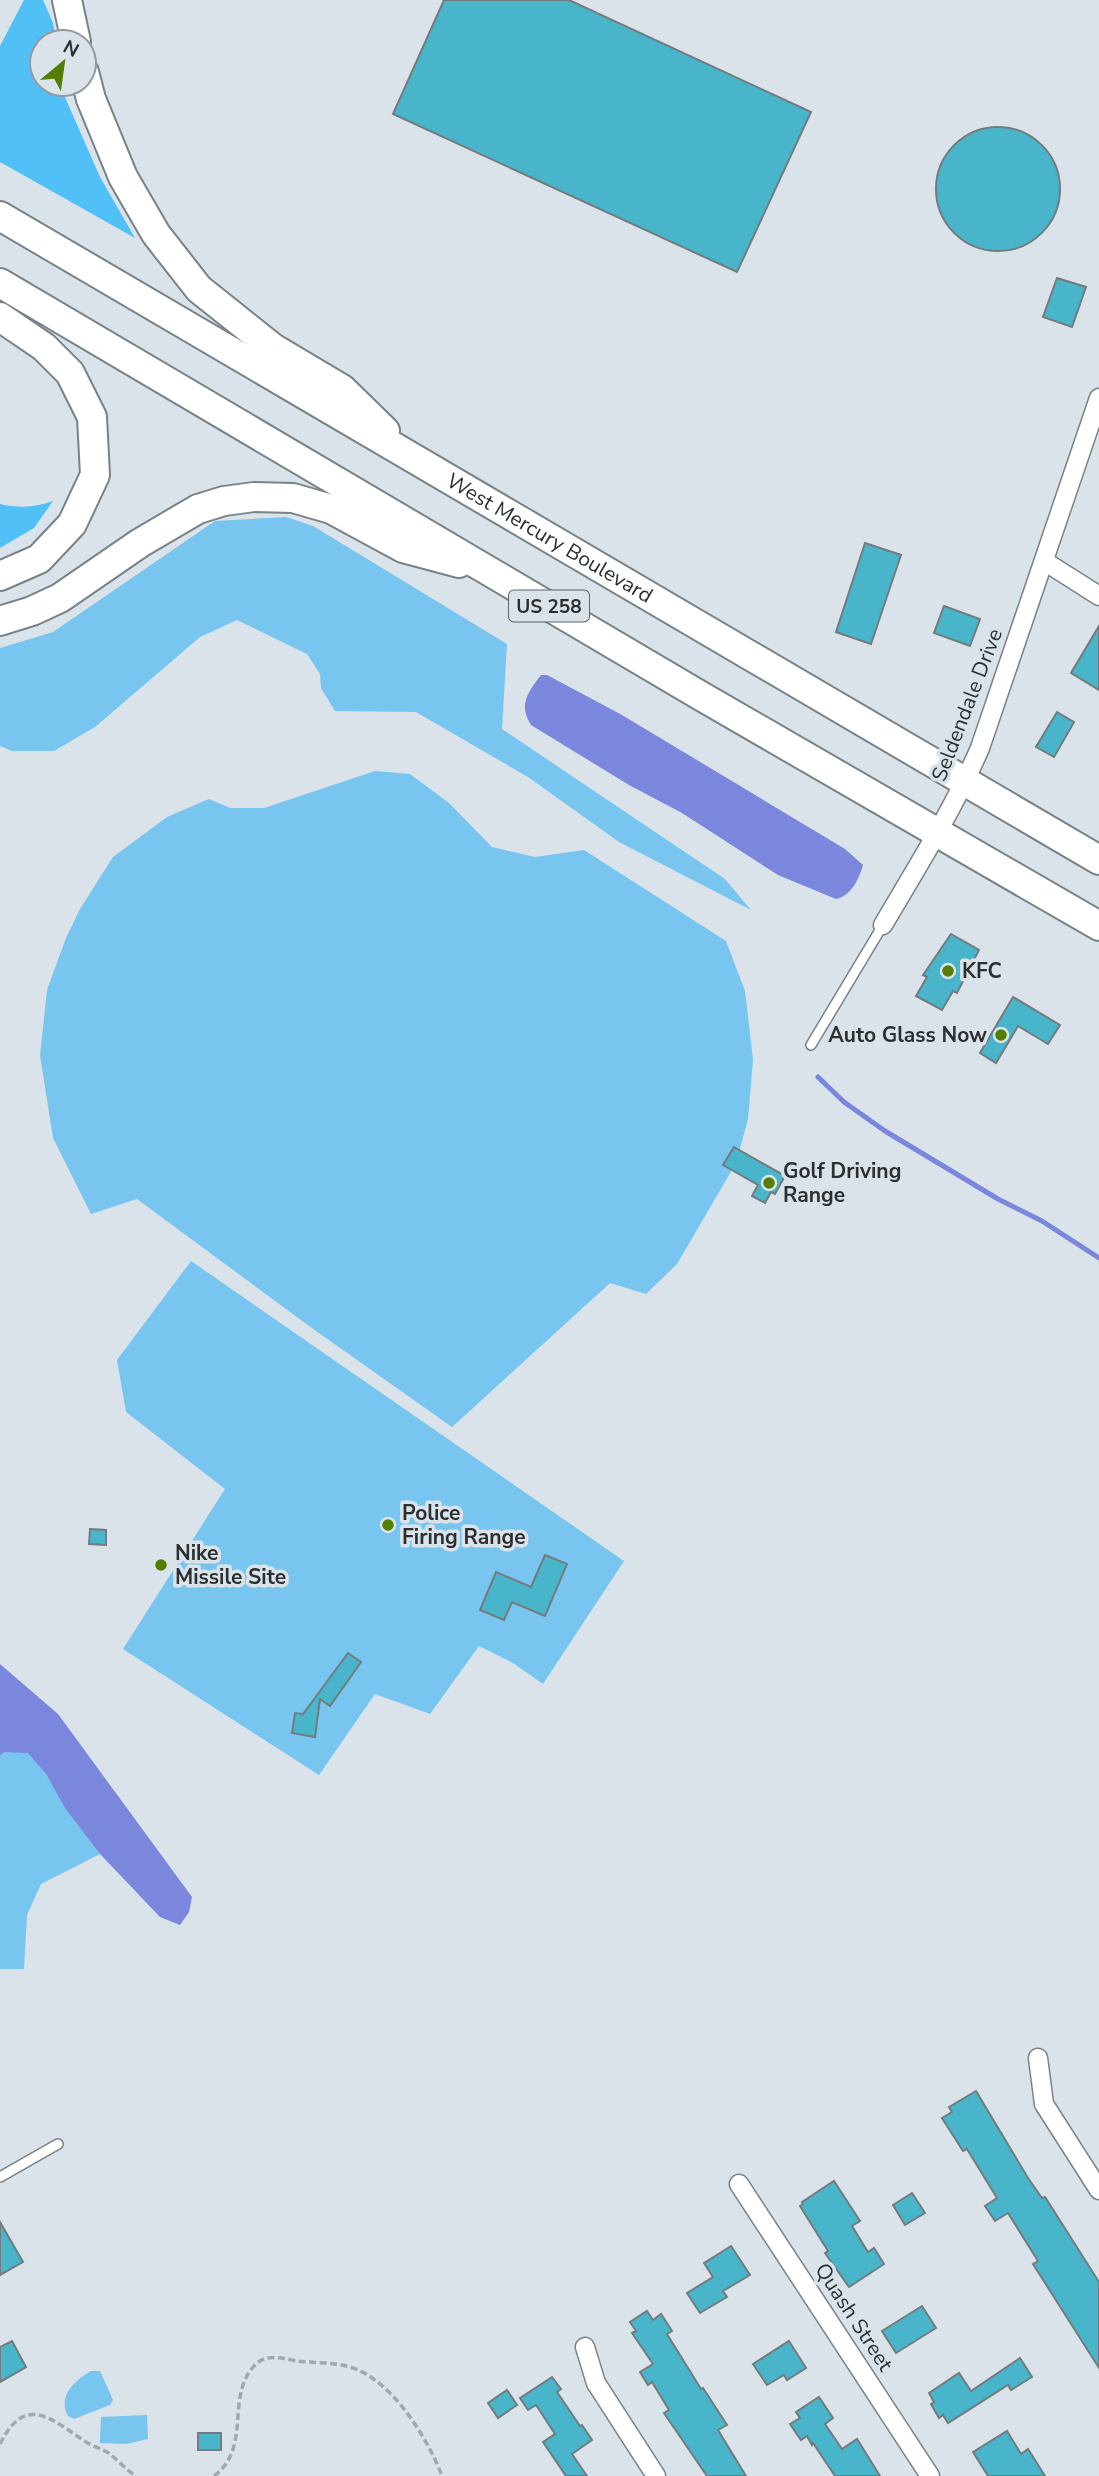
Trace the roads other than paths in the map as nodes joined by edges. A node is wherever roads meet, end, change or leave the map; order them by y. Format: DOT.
graph roads {
  1 [pos="67,0"];
  2 [pos="73,28"];
  3 [pos="91,98"];
  4 [pos="0,216"];
  5 [pos="0,283"];
  6 [pos="0,317"];
  7 [pos="1099,398"];
  8 [pos="414,460"];
  9 [pos="1044,562"];
  10 [pos="495,573"];
  11 [pos="0,576"];
  12 [pos="1099,596"];
  13 [pos="0,621"];
  14 [pos="965,782"];
  15 [pos="938,832"];
  16 [pos="1099,860"];
  17 [pos="883,925"];
  18 [pos="1099,926"];
  19 [pos="811,1045"];
  20 [pos="1038,2057"];
  21 [pos="58,2144"];
  22 [pos="0,2177"];
  23 [pos="738,2184"];
  24 [pos="1099,2190"];
  25 [pos="585,2347"];
  26 [pos="656,2476"];
  27 [pos="930,2476"];
  1 -- 2 [label="main road"];
  3 -- 8 [label="main road"];
  4 -- 8 [label="main road, West Mercury Boulevard / US 258"];
  5 -- 10 [label="main road, US 258"];
  6 -- 11 [label="main road"];
  7 -- 9 [label="street, Seldendale Drive"];
  8 -- 14 [label="main road, West Mercury Boulevard / US 258"];
  9 -- 12 [label="street"];
  9 -- 14 [label="street, Seldendale Drive"];
  10 -- 13 [label="main road"];
  10 -- 15 [label="main road, US 258"];
  14 -- 15 [label="street, Seldendale Drive"];
  14 -- 16 [label="main road, West Mercury Boulevard / US 258"];
  15 -- 17 [label="street, Seldendale Drive"];
  15 -- 18 [label="main road, US 258"];
  17 -- 19 [label="lane, Seldendale Drive"];
  20 -- 24 [label="street"];
  21 -- 22 [label="lane"];
  23 -- 27 [label="street, Quash Street"];
  25 -- 26 [label="street"];
}
